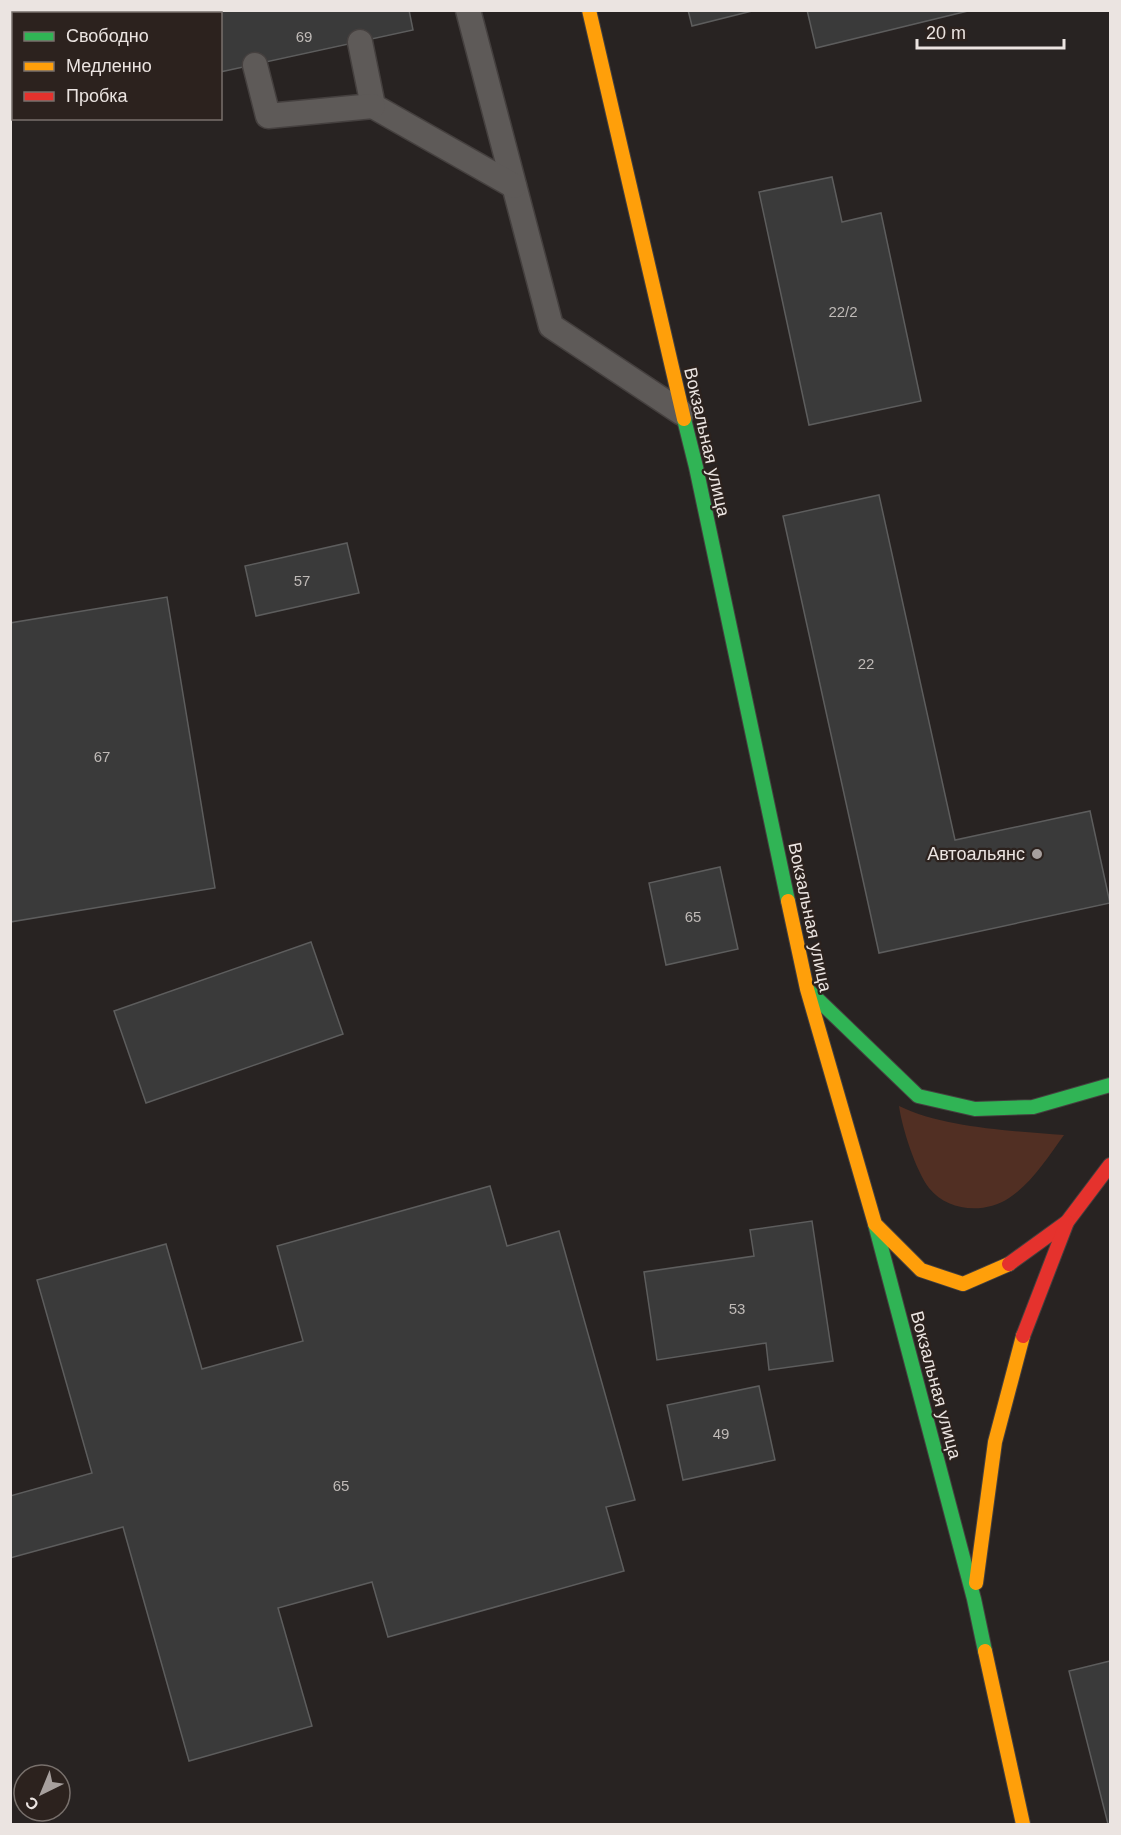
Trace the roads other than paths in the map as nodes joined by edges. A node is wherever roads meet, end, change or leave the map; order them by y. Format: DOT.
graph roads {
  1 [pos="468,10"];
  2 [pos="589,10"];
  3 [pos="360,42"];
  4 [pos="255,65"];
  5 [pos="373,106"];
  6 [pos="514,186"];
  7 [pos="682,413"];
  8 [pos="807,989"];
  9 [pos="1110,1085"];
  10 [pos="1110,1165"];
  11 [pos="1067,1222"];
  12 [pos="875,1224"];
  13 [pos="974,1599"];
  14 [pos="1023,1824"];
  1 -- 6 [label="lane"];
  2 -- 7 [label="main road, Вокзальная улица"];
  3 -- 5 [label="lane"];
  4 -- 5 [label="lane"];
  5 -- 6 [label="lane"];
  6 -- 7 [label="lane"];
  7 -- 8 [label="main road, Вокзальная улица"];
  8 -- 9 [label="main road"];
  8 -- 12 [label="main road, Вокзальная улица"];
  10 -- 11 [label="main road"];
  11 -- 12 [label="main road"];
  11 -- 13 [label="main road"];
  12 -- 13 [label="main road, Вокзальная улица"];
  13 -- 14 [label="main road, Вокзальная улица"];
}
